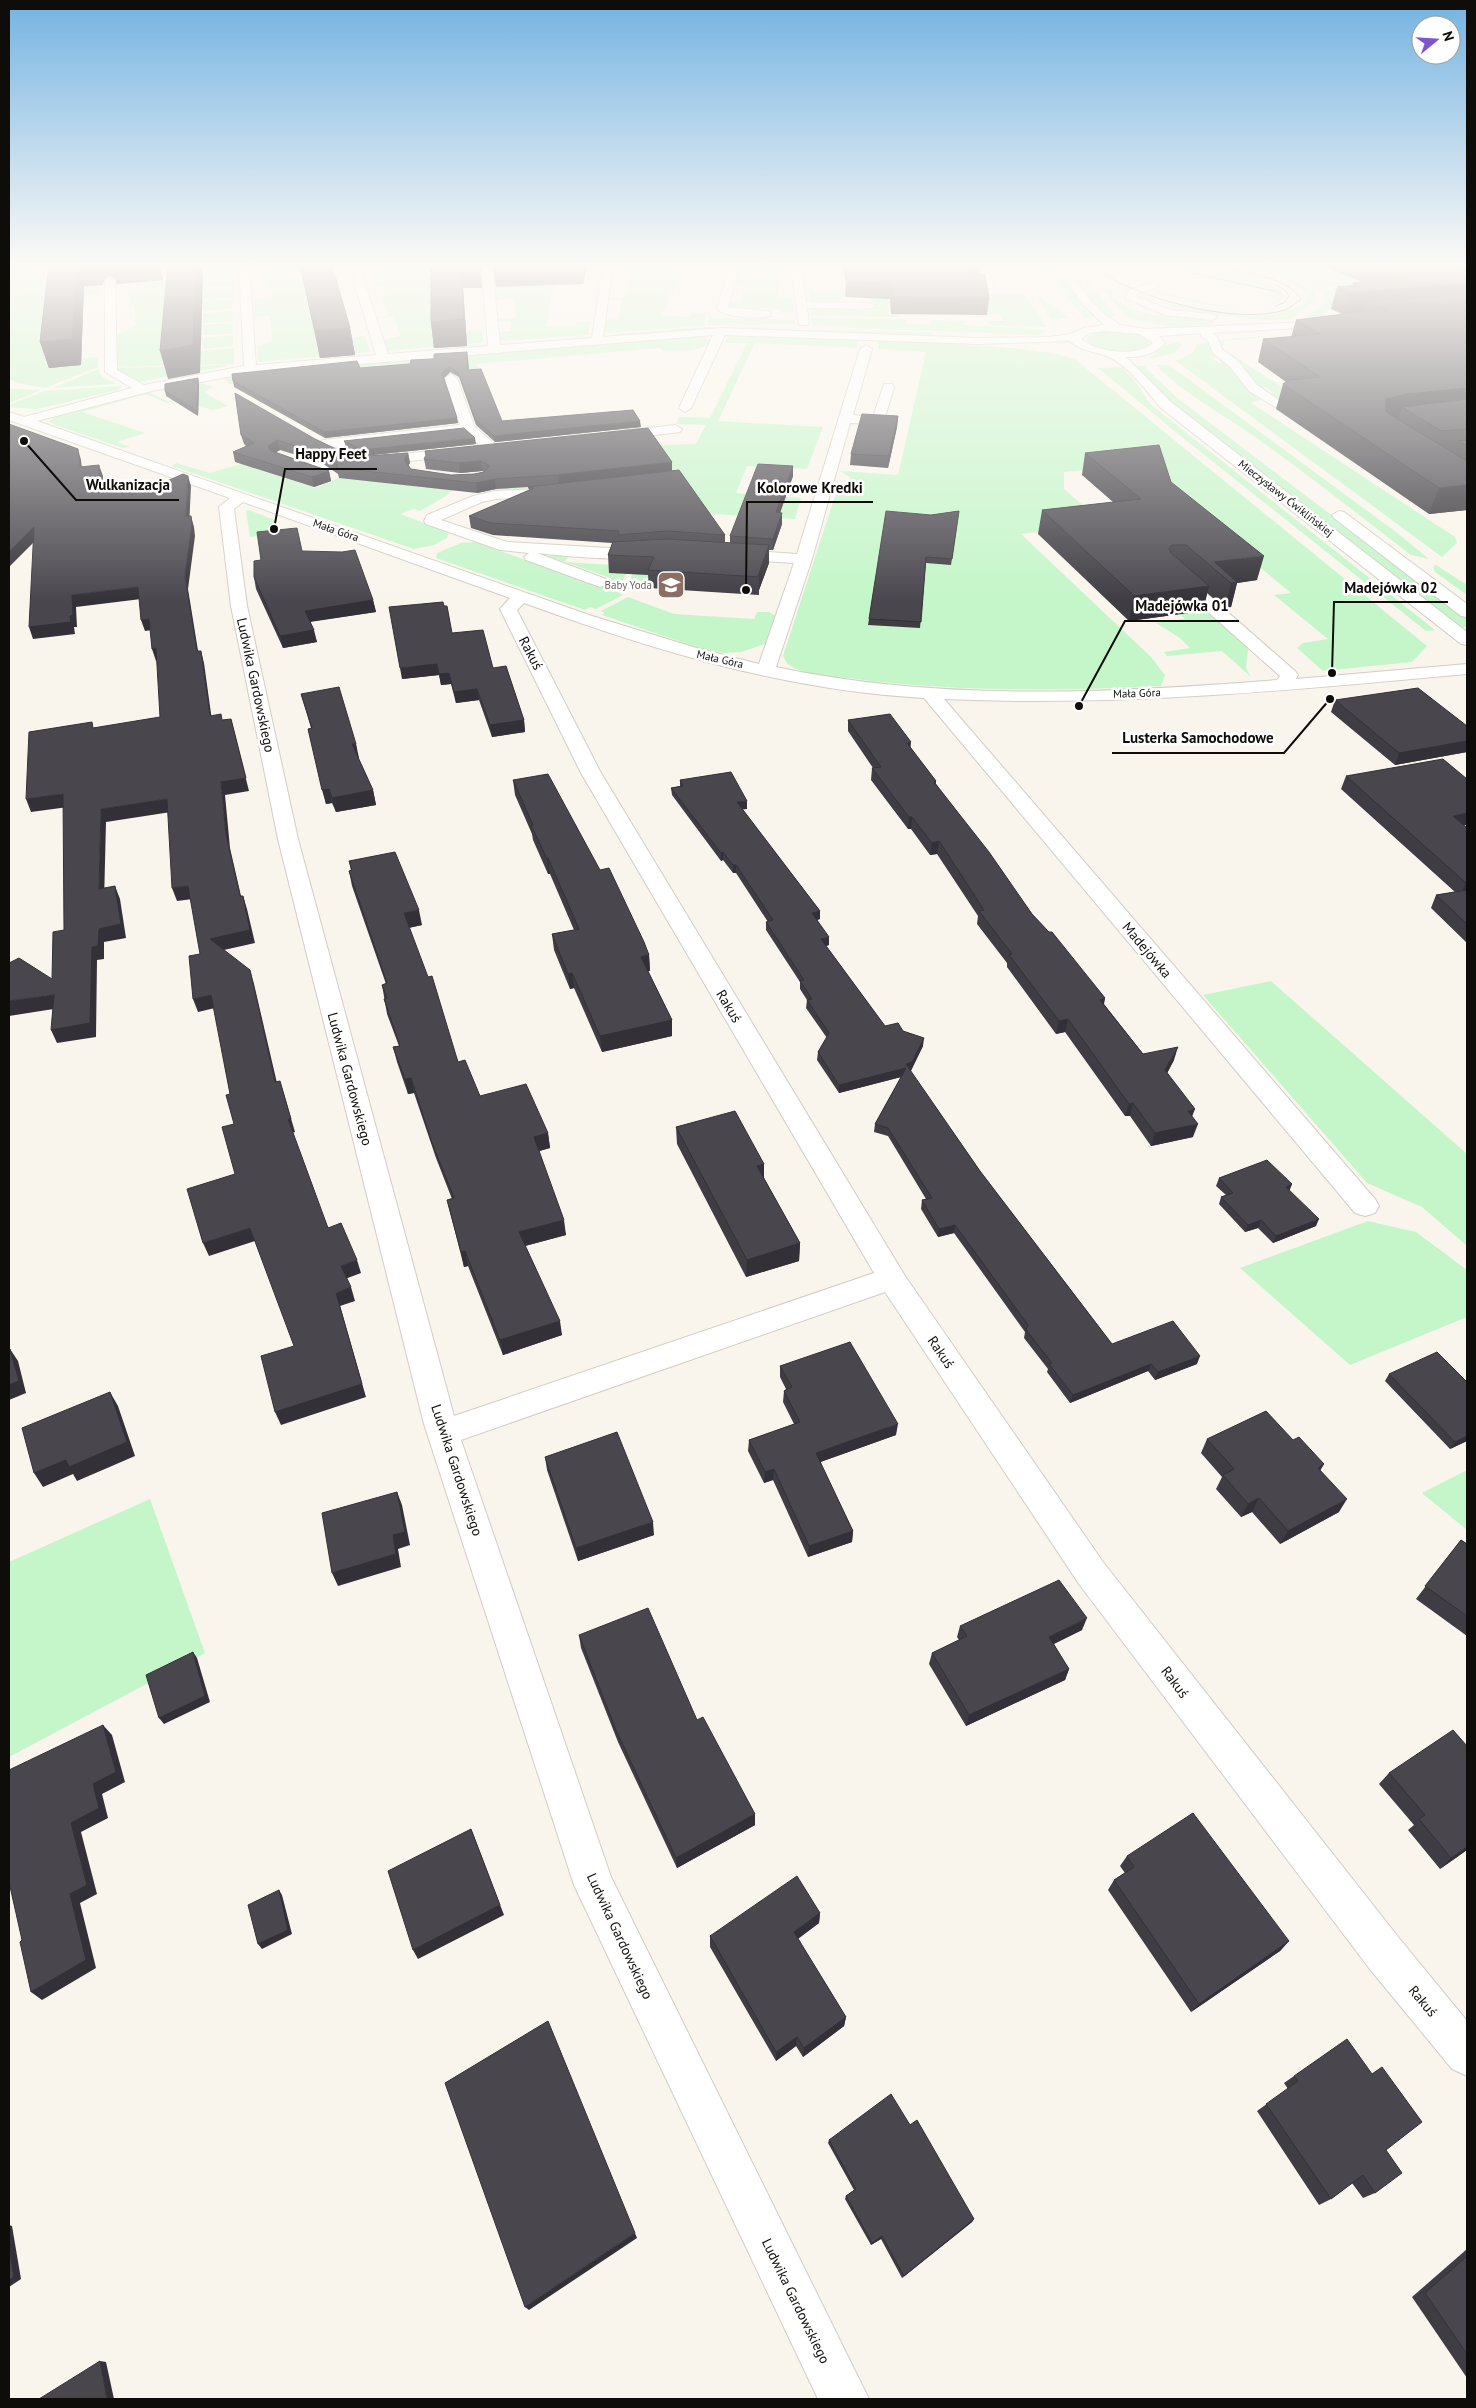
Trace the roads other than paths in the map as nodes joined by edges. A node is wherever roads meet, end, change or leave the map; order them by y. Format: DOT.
graph roads {
  1 [pos="121,377"];
  2 [pos="197,377"];
  3 [pos="206,377"];
  4 [pos="699,377"];
  5 [pos="858,377"];
  6 [pos="1140,377"];
  7 [pos="1245,377"];
  8 [pos="451,378"];
  9 [pos="888,386"];
  10 [pos="142,389"];
  11 [pos="227,389"];
  12 [pos="1275,402"];
  13 [pos="685,408"];
  14 [pos="16,418"];
  15 [pos="846,419"];
  16 [pos="468,428"];
  17 [pos="675,429"];
  18 [pos="308,435"];
  19 [pos="598,437"];
  20 [pos="323,444"];
  21 [pos="348,456"];
  22 [pos="331,476"];
  23 [pos="568,490"];
  24 [pos="241,497"];
  25 [pos="1326,506"];
  26 [pos="470,535"];
  27 [pos="450,543"];
  28 [pos="505,547"];
  29 [pos="432,550"];
  30 [pos="660,551"];
  31 [pos="717,554"];
  32 [pos="414,557"];
  33 [pos="804,559"];
  34 [pos="1174,574"];
  35 [pos="600,582"];
  36 [pos="522,596"];
  37 [pos="1467,612"];
  38 [pos="1467,640"];
  39 [pos="1467,669"];
  40 [pos="766,670"];
  41 [pos="1284,685"];
  42 [pos="930,694"];
  43 [pos="1365,1206"];
  44 [pos="890,1278"];
  45 [pos="444,1433"];
  46 [pos="1467,2054"];
  47 [pos="844,2399"];
  1 -- 10 [label="street"];
  2 -- 10 [label="street"];
  3 -- 11 [label="street"];
  4 -- 13 [label="street"];
  5 -- 15 [label="street"];
  6 -- 38 [label="street, Mieczysławy Ćwiklińskiej"];
  7 -- 12 [label="street"];
  8 -- 16 [label="street"];
  9 -- 15 [label="street"];
  10 -- 14 [label="street"];
  14 -- 24 [label="street, Mała Góra"];
  15 -- 33 [label="street"];
  16 -- 20 [label="street"];
  16 -- 21 [label="street"];
  17 -- 19 [label="street"];
  18 -- 20 [label="street"];
  20 -- 21 [label="street"];
  21 -- 22 [label="street"];
  23 -- 26 [label="street"];
  24 -- 32 [label="street, Mała Góra"];
  24 -- 45 [label="street, Ludwika Gardowskiego"];
  25 -- 37 [label="street, Mieczysławy Ćwiklińskiej"];
  26 -- 27 [label="street"];
  26 -- 28 [label="street"];
  28 -- 30 [label="street"];
  28 -- 35 [label="street"];
  29 -- 32 [label="street"];
  31 -- 33 [label="street"];
  32 -- 36 [label="street, Mała Góra"];
  33 -- 40 [label="street"];
  34 -- 41 [label="street"];
  36 -- 40 [label="street, Mała Góra"];
  36 -- 44 [label="street, Rakuś"];
  39 -- 41 [label="street, Mała Góra"];
  40 -- 42 [label="street, Mała Góra"];
  41 -- 42 [label="street, Mała Góra"];
  42 -- 43 [label="street, Madejówka"];
  44 -- 45 [label="street"];
  44 -- 46 [label="street, Rakuś"];
  45 -- 47 [label="street, Ludwika Gardowskiego"];
}
